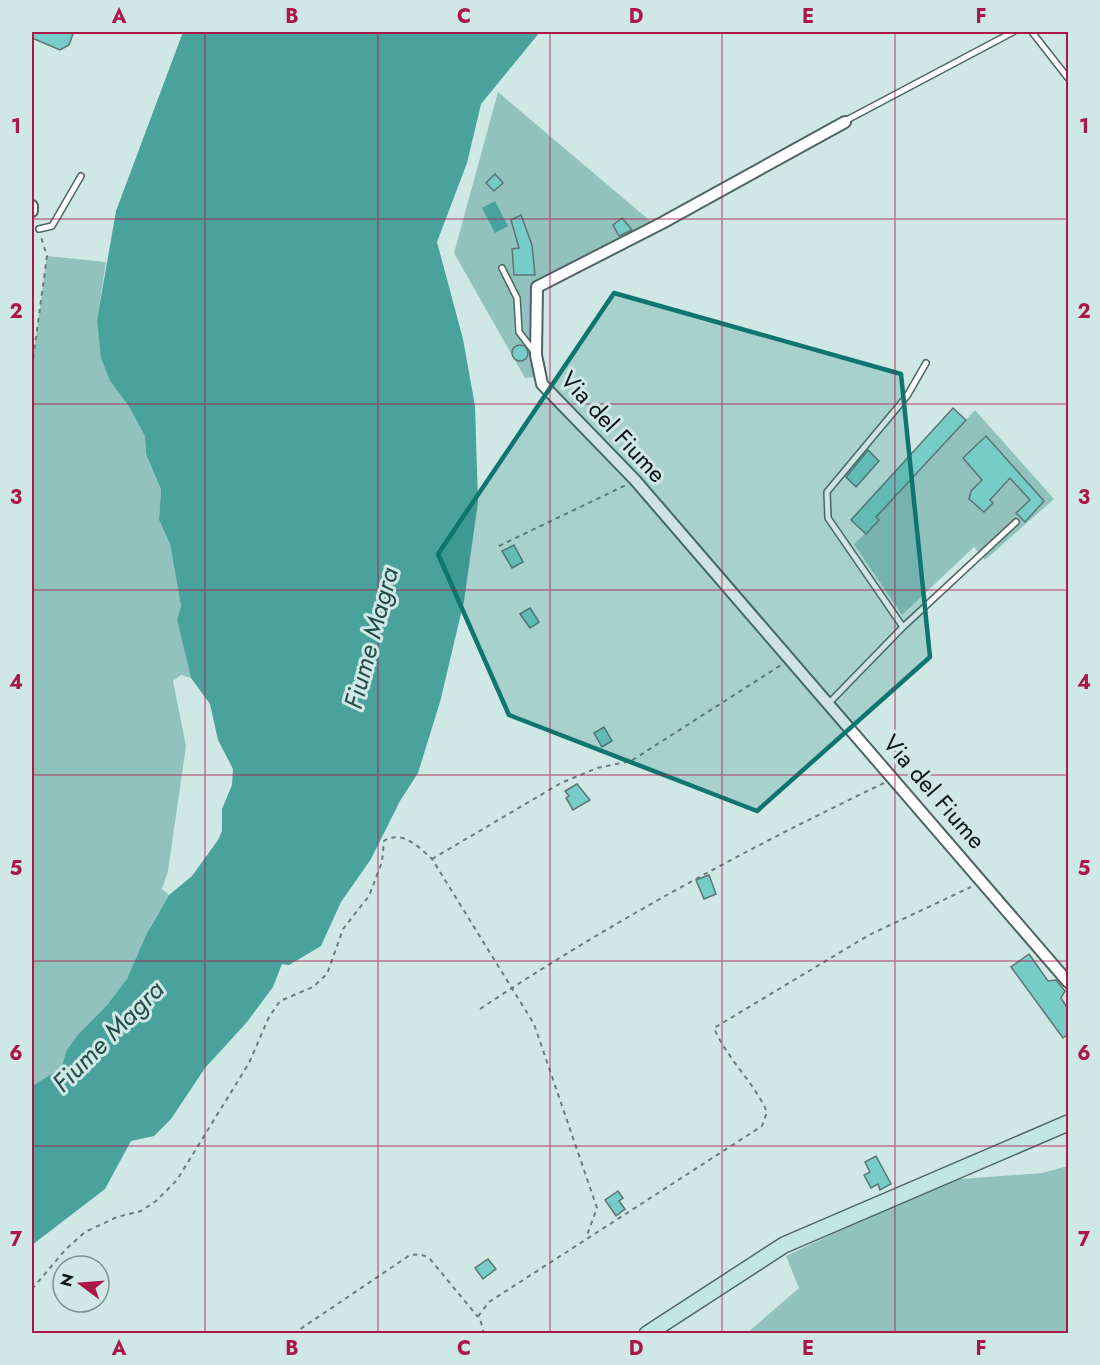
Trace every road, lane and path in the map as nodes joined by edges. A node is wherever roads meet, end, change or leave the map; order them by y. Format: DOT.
graph roads {
  1 [pos="1013,32"];
  2 [pos="1032,32"];
  3 [pos="1068,78"];
  4 [pos="845,122"];
  5 [pos="81,176"];
  6 [pos="39,229"];
  7 [pos="502,268"];
  8 [pos="536,355"];
  9 [pos="926,363"];
  10 [pos="32,367"];
  11 [pos="635,480"];
  12 [pos="1016,522"];
  13 [pos="499,546"];
  14 [pos="903,627"];
  15 [pos="791,659"];
  16 [pos="829,703"];
  17 [pos="894,778"];
  18 [pos="432,859"];
  19 [pos="984,881"];
  20 [pos="1068,982"];
  21 [pos="512,987"];
  22 [pos="480,1008"];
  23 [pos="1068,1123"];
  24 [pos="586,1238"];
  25 [pos="32,1289"];
  26 [pos="480,1319"];
  27 [pos="293,1334"];
  28 [pos="484,1334"];
  29 [pos="647,1334"];
  1 -- 4 [label="lane, Via del Fiume"];
  2 -- 3 [label="lane"];
  4 -- 8 [label="street, Via del Fiume"];
  5 -- 6 [label="lane"];
  6 -- 10 [label="path"];
  7 -- 8 [label="lane"];
  8 -- 11 [label="street, Via del Fiume"];
  9 -- 14 [label="lane"];
  11 -- 13 [label="path"];
  11 -- 15 [label="street, Via del Fiume"];
  12 -- 14 [label="lane"];
  14 -- 16 [label="lane"];
  15 -- 16 [label="street, Via del Fiume"];
  15 -- 18 [label="path"];
  16 -- 17 [label="street, Via del Fiume"];
  17 -- 19 [label="street, Via del Fiume"];
  17 -- 21 [label="path"];
  18 -- 21 [label="path"];
  18 -- 25 [label="path"];
  19 -- 20 [label="street, Via del Fiume"];
  19 -- 24 [label="path"];
  21 -- 22 [label="path"];
  21 -- 24 [label="path"];
  23 -- 29 [label="main road"];
  24 -- 26 [label="path"];
  26 -- 27 [label="path"];
  26 -- 28 [label="path"];
}
